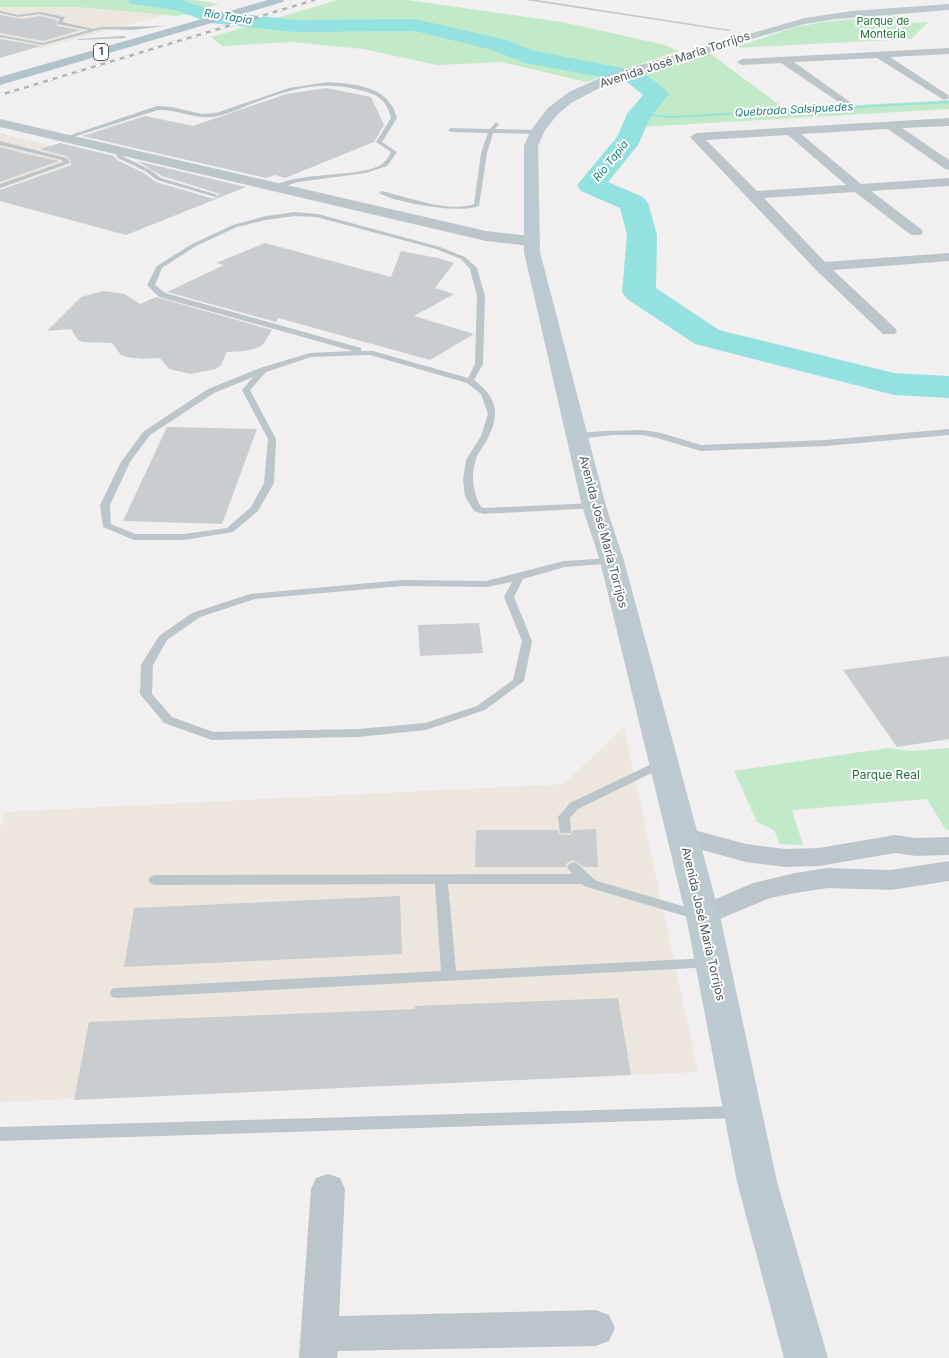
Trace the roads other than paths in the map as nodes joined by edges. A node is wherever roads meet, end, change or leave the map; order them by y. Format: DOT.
graph roads {
  1 [pos="528,0"];
  2 [pos="284,1"];
  3 [pos="241,6"];
  4 [pos="947,8"];
  5 [pos="0,12"];
  6 [pos="164,26"];
  7 [pos="95,30"];
  8 [pos="729,30"];
  9 [pos="0,36"];
  10 [pos="70,37"];
  11 [pos="124,37"];
  12 [pos="81,39"];
  13 [pos="88,45"];
  14 [pos="949,51"];
  15 [pos="878,54"];
  16 [pos="782,60"];
  17 [pos="742,62"];
  18 [pos="0,72"];
  19 [pos="0,80"];
  20 [pos="944,97"];
  21 [pos="846,104"];
  22 [pos="949,122"];
  23 [pos="0,123"];
  24 [pos="496,124"];
  25 [pos="890,126"];
  26 [pos="451,130"];
  27 [pos="490,132"];
  28 [pos="535,132"];
  29 [pos="791,132"];
  30 [pos="65,138"];
  31 [pos="0,143"];
  32 [pos="124,152"];
  33 [pos="949,166"];
  34 [pos="949,182"];
  35 [pos="0,186"];
  36 [pos="276,187"];
  37 [pos="858,188"];
  38 [pos="382,193"];
  39 [pos="215,195"];
  40 [pos="754,195"];
  41 [pos="916,232"];
  42 [pos="530,241"];
  43 [pos="946,260"];
  44 [pos="821,267"];
  45 [pos="889,331"];
  46 [pos="301,334"];
  47 [pos="370,354"];
  48 [pos="310,355"];
  49 [pos="263,370"];
  50 [pos="470,381"];
  51 [pos="949,432"];
  52 [pos="576,436"];
  53 [pos="594,506"];
  54 [pos="612,561"];
  55 [pos="519,577"];
  56 [pos="664,763"];
  57 [pos="565,830"];
  58 [pos="683,836"];
  59 [pos="949,846"];
  60 [pos="916,847"];
  61 [pos="865,848"];
  62 [pos="574,867"];
  63 [pos="939,872"];
  64 [pos="583,879"];
  65 [pos="877,879"];
  66 [pos="155,880"];
  67 [pos="442,880"];
  68 [pos="703,916"];
  69 [pos="712,963"];
  70 [pos="449,976"];
  71 [pos="117,993"];
  72 [pos="743,1112"];
  73 [pos="0,1134"];
  74 [pos="328,1190"];
  75 [pos="596,1328"];
  76 [pos="319,1346"];
  77 [pos="806,1358"];
  1 -- 8 [label="lane"];
  2 -- 3 [label="main road"];
  3 -- 6 [label="main road, 1"];
  3 -- 19 [label="main road, 1"];
  4 -- 28 [label="main road, Avenida José María Torrijos"];
  5 -- 7 [label="lane"];
  6 -- 7 [label="lane"];
  6 -- 11 [label="main road, 1"];
  7 -- 10 [label="lane"];
  9 -- 10 [label="lane"];
  10 -- 12 [label="lane"];
  11 -- 12 [label="lane"];
  11 -- 18 [label="main road, 1"];
  12 -- 13 [label="lane"];
  14 -- 15 [label="street"];
  15 -- 16 [label="street"];
  15 -- 20 [label="street"];
  16 -- 17 [label="street"];
  16 -- 21 [label="street"];
  22 -- 25 [label="street"];
  23 -- 30 [label="street"];
  24 -- 27 [label="lane"];
  25 -- 29 [label="street"];
  25 -- 33 [label="street"];
  26 -- 27 [label="lane"];
  27 -- 28 [label="lane"];
  27 -- 38 [label="lane"];
  28 -- 42 [label="main road, Avenida José María Torrijos"];
  29 -- 37 [label="street"];
  29 -- 40 [label="street"];
  30 -- 32 [label="street"];
  30 -- 36 [label="lane"];
  31 -- 35 [label="lane"];
  32 -- 36 [label="street"];
  32 -- 39 [label="lane"];
  34 -- 37 [label="street"];
  36 -- 42 [label="street"];
  37 -- 40 [label="street"];
  37 -- 41 [label="street"];
  40 -- 44 [label="street"];
  42 -- 52 [label="main road, Avenida José María Torrijos"];
  43 -- 44 [label="street"];
  44 -- 45 [label="street"];
  46 -- 47 [label="lane"];
  46 -- 48 [label="lane"];
  46 -- 50 [label="lane"];
  47 -- 48 [label="lane"];
  47 -- 50 [label="lane"];
  48 -- 49 [label="lane"];
  49 -- 49 [label="lane"];
  50 -- 53 [label="lane"];
  51 -- 52 [label="lane"];
  52 -- 53 [label="main road, Avenida José María Torrijos"];
  53 -- 54 [label="main road, Avenida José María Torrijos"];
  54 -- 55 [label="lane"];
  54 -- 56 [label="main road, Avenida José María Torrijos"];
  55 -- 55 [label="lane"];
  56 -- 57 [label="lane"];
  56 -- 58 [label="main road, Avenida José María Torrijos"];
  58 -- 61 [label="street"];
  58 -- 68 [label="main road, Avenida José María Torrijos"];
  59 -- 60 [label="street"];
  60 -- 61 [label="street"];
  60 -- 63 [label="street"];
  61 -- 65 [label="street"];
  62 -- 64 [label="lane"];
  63 -- 65 [label="street"];
  64 -- 67 [label="lane"];
  64 -- 68 [label="lane"];
  65 -- 68 [label="street"];
  66 -- 67 [label="lane"];
  67 -- 70 [label="lane"];
  68 -- 69 [label="main road, Avenida José María Torrijos"];
  69 -- 70 [label="lane"];
  69 -- 72 [label="main road, Avenida José María Torrijos"];
  70 -- 71 [label="lane"];
  72 -- 73 [label="lane"];
  72 -- 77 [label="main road, Avenida José María Torrijos"];
  74 -- 76 [label="street"];
  75 -- 76 [label="street"];
}
